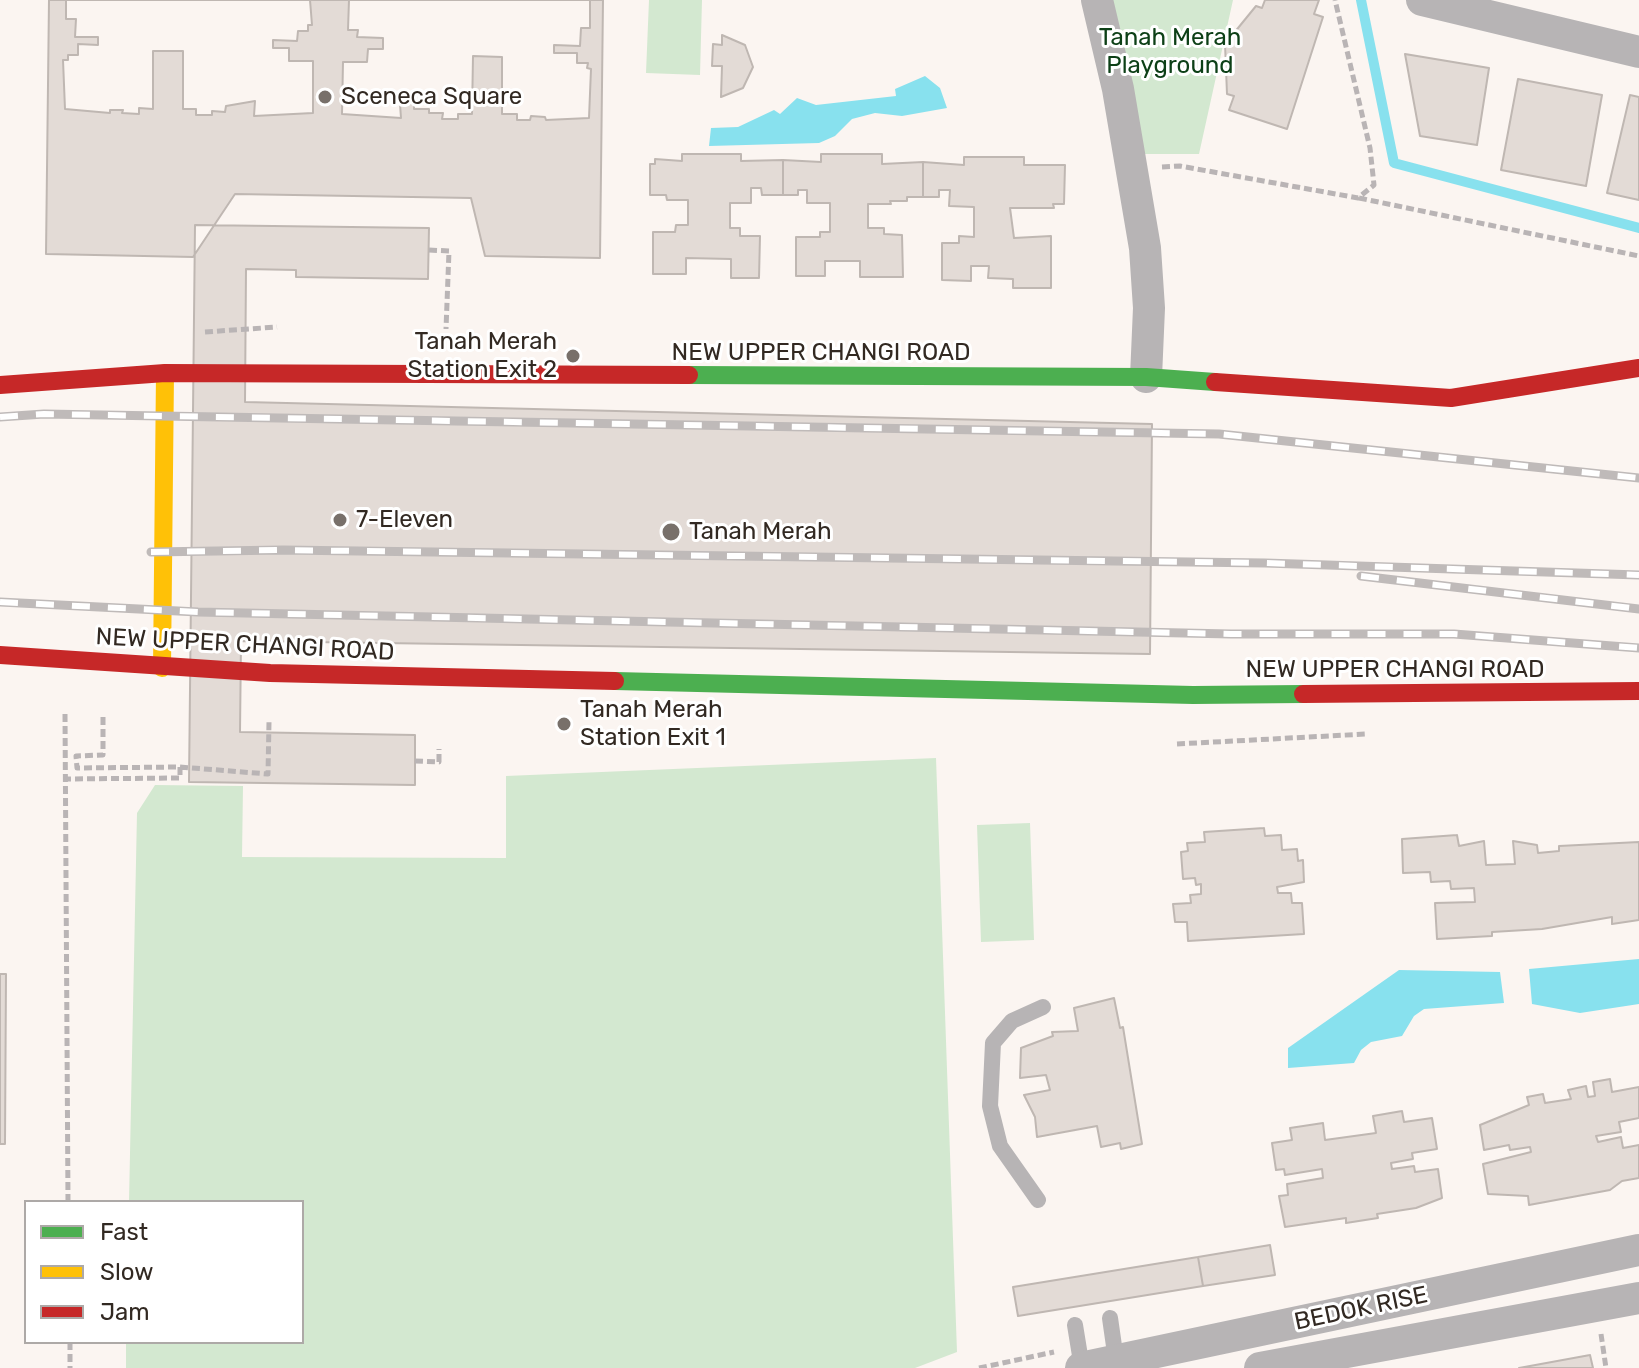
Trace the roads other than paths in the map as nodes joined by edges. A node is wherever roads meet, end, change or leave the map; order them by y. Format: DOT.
graph roads {
  1 [pos="1097,0"];
  2 [pos="1422,0"];
  3 [pos="1639,52"];
  4 [pos="1639,368"];
  5 [pos="165,373"];
  6 [pos="1146,377"];
  7 [pos="0,385"];
  8 [pos="0,655"];
  9 [pos="162,668"];
  10 [pos="1639,691"];
  11 [pos="1043,1007"];
  12 [pos="1038,1200"];
  13 [pos="1639,1250"];
  14 [pos="1639,1298"];
  15 [pos="1110,1318"];
  16 [pos="1075,1325"];
  17 [pos="1116,1360"];
  18 [pos="1081,1363"];
  19 [pos="1260,1368"];
  1 -- 6 [label="street"];
  2 -- 3 [label="street"];
  4 -- 6 [label="main road, NEW UPPER CHANGI ROAD"];
  5 -- 6 [label="main road, NEW UPPER CHANGI ROAD"];
  5 -- 7 [label="main road, NEW UPPER CHANGI ROAD"];
  5 -- 9 [label="main road"];
  8 -- 9 [label="main road, NEW UPPER CHANGI ROAD"];
  9 -- 10 [label="main road, NEW UPPER CHANGI ROAD"];
  11 -- 12 [label="lane"];
  13 -- 17 [label="street, BEDOK RISE"];
  14 -- 19 [label="street, BEDOK RISE"];
  15 -- 17 [label="lane"];
  16 -- 18 [label="lane"];
  17 -- 18 [label="street, BEDOK RISE"];
}
